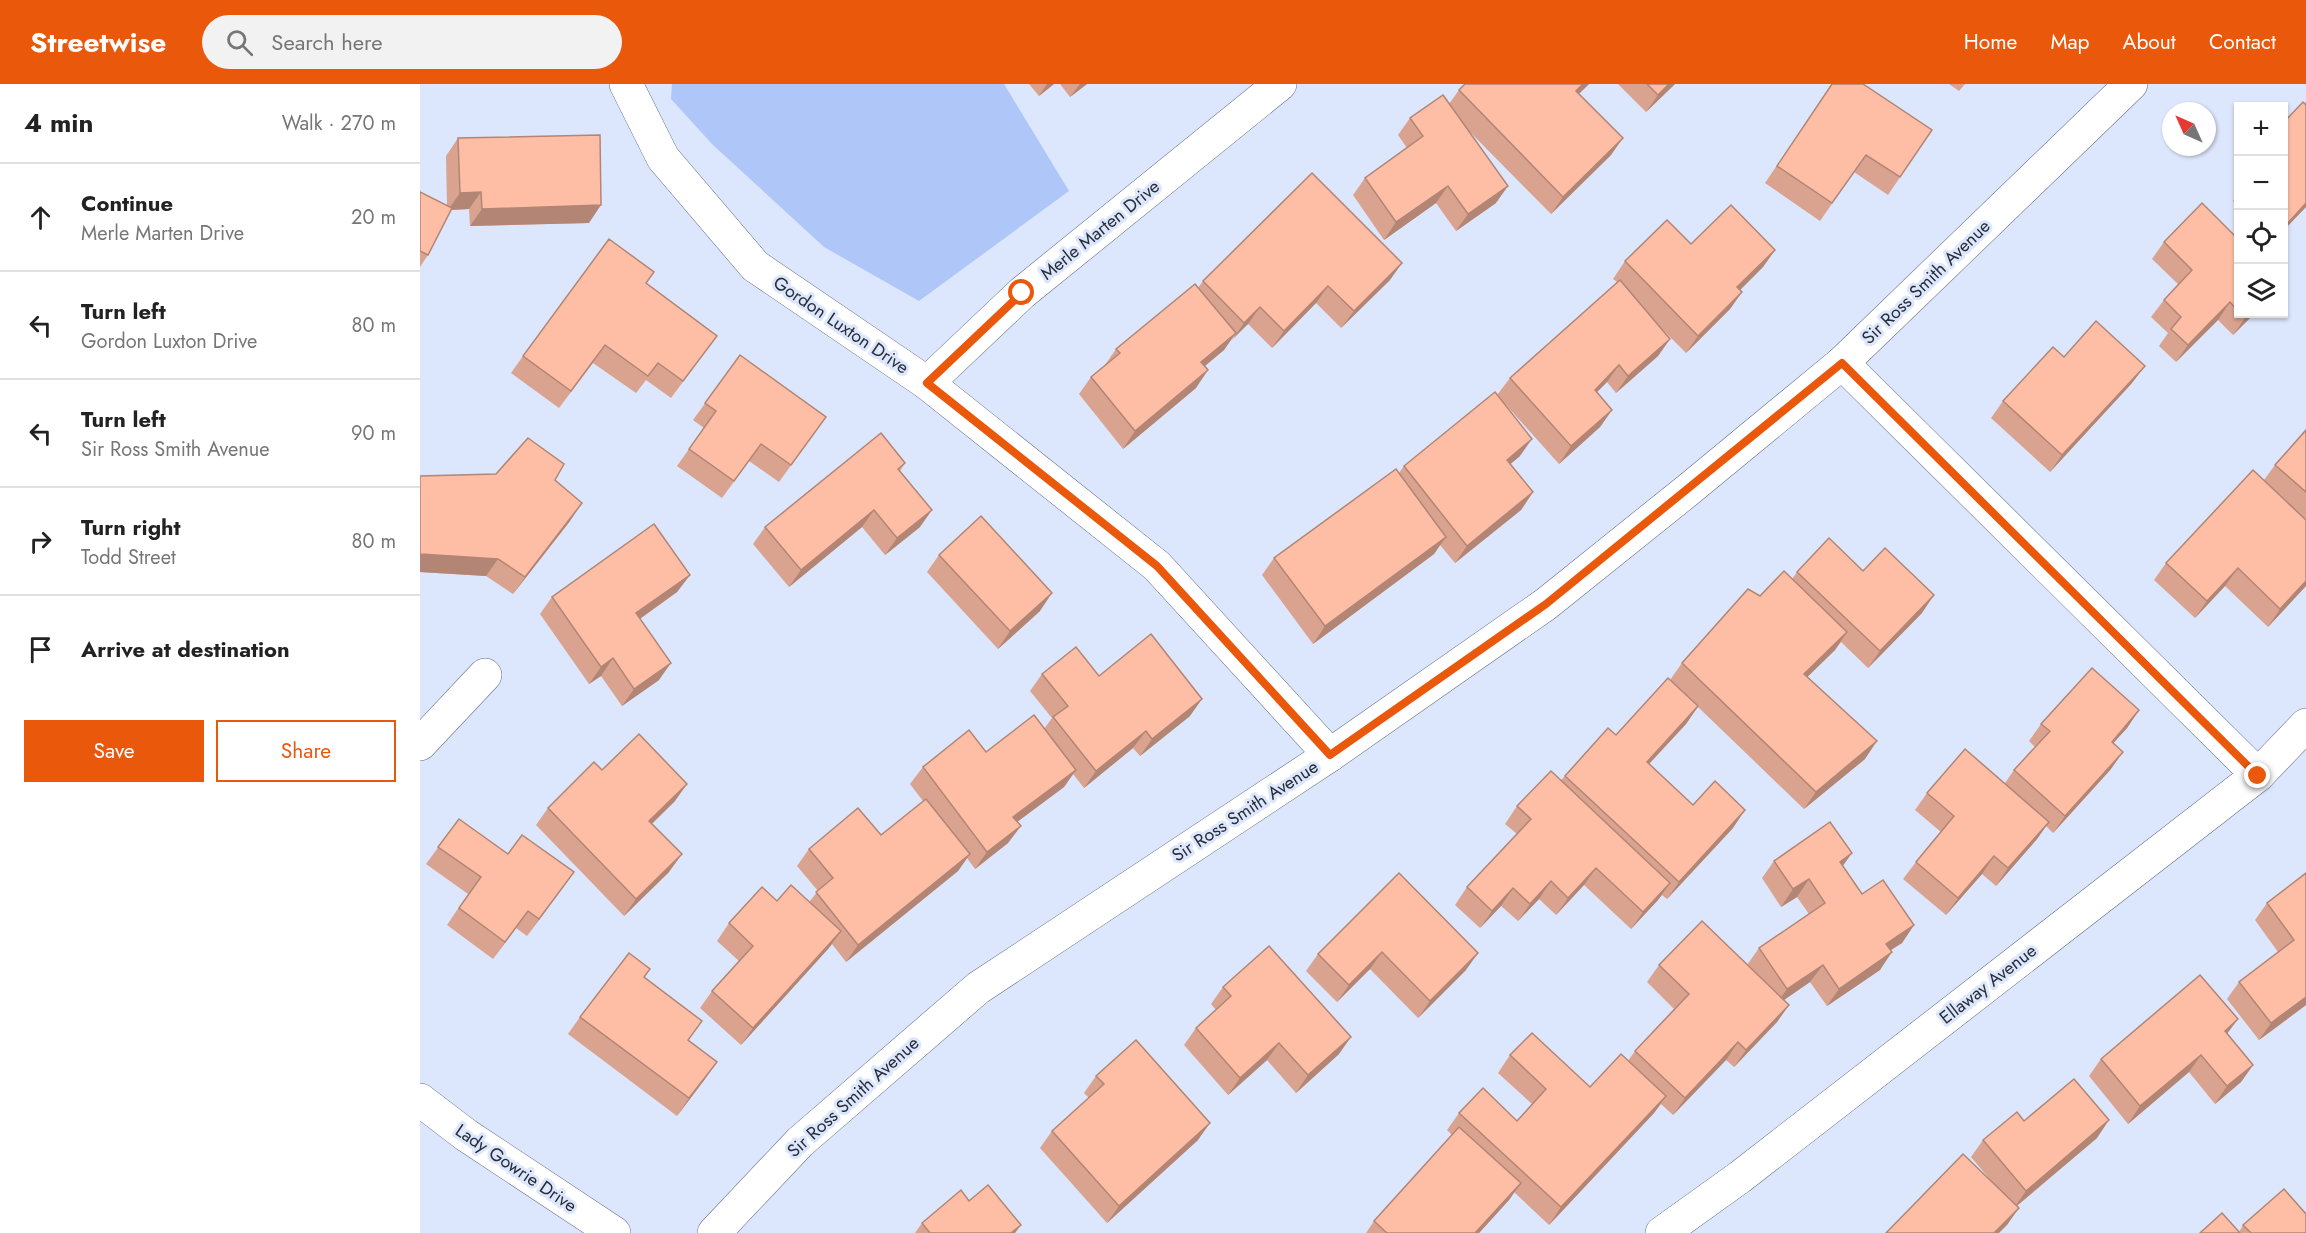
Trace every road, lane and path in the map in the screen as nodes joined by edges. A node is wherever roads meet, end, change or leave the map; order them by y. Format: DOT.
graph roads {
  1 [pos="626,84"];
  2 [pos="1280,84"];
  3 [pos="2131,84"];
  4 [pos="1842,363"];
  5 [pos="927,383"];
  6 [pos="485,675"];
  7 [pos="2306,725"];
  8 [pos="420,744"];
  9 [pos="1330,755"];
  10 [pos="2258,776"];
  11 [pos="420,1100"];
  12 [pos="614,1233"];
  13 [pos="714,1233"];
  14 [pos="1662,1233"];
  1 -- 5 [label="street, Gordon Luxton Drive"];
  2 -- 5 [label="street, Merle Marten Drive"];
  3 -- 4 [label="street, Sir Ross Smith Avenue"];
  4 -- 9 [label="street, Sir Ross Smith Avenue"];
  4 -- 10 [label="street"];
  5 -- 9 [label="street, Gordon Luxton Drive"];
  6 -- 8 [label="street"];
  7 -- 10 [label="street, Ellaway Avenue"];
  9 -- 13 [label="street, Sir Ross Smith Avenue"];
  10 -- 14 [label="street, Ellaway Avenue"];
  11 -- 12 [label="street, Lady Gowrie Drive"];
}
